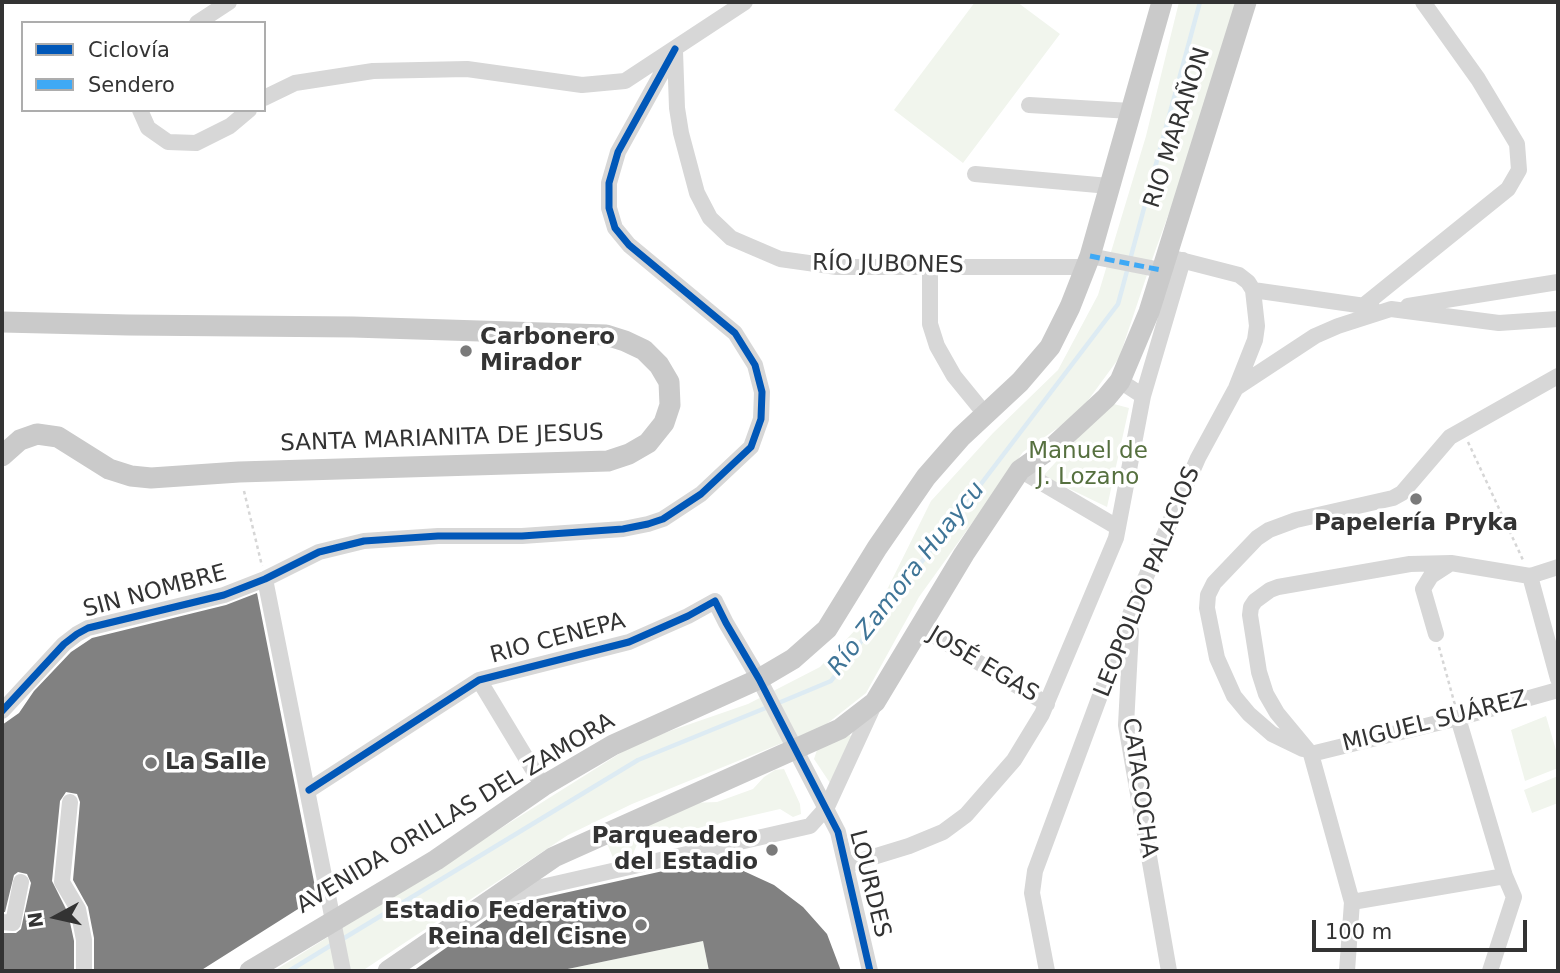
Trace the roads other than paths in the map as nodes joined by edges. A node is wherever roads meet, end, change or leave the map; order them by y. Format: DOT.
graph roads {
  1 [pos="229,2"];
  2 [pos="745,2"];
  3 [pos="1162,2"];
  4 [pos="1246,2"];
  5 [pos="1423,2"];
  6 [pos="200,21"];
  7 [pos="675,49"];
  8 [pos="266,97"];
  9 [pos="1029,105"];
  10 [pos="1131,111"];
  11 [pos="141,112"];
  12 [pos="246,112"];
  13 [pos="975,174"];
  14 [pos="1109,186"];
  15 [pos="1088,262"];
  16 [pos="1170,262"];
  17 [pos="930,267"];
  18 [pos="1558,282"];
  19 [pos="1254,290"];
  20 [pos="1363,306"];
  21 [pos="1391,309"];
  22 [pos="1558,319"];
  23 [pos="2,322"];
  24 [pos="1558,376"];
  25 [pos="1120,381"];
  26 [pos="1236,388"];
  27 [pos="1143,396"];
  28 [pos="985,414"];
  29 [pos="2,456"];
  30 [pos="1020,470"];
  31 [pos="1117,527"];
  32 [pos="1451,563"];
  33 [pos="1558,567"];
  34 [pos="1530,576"];
  35 [pos="265,579"];
  36 [pos="715,601"];
  37 [pos="1134,604"];
  38 [pos="920,627"];
  39 [pos="1436,634"];
  40 [pos="1558,679"];
  41 [pos="478,680"];
  42 [pos="762,685"];
  43 [pos="1558,690"];
  44 [pos="875,702"];
  45 [pos="1047,704"];
  46 [pos="2,710"];
  47 [pos="1458,718"];
  48 [pos="791,742"];
  49 [pos="1311,754"];
  50 [pos="543,786"];
  51 [pos="309,790"];
  52 [pos="70,802"];
  53 [pos="827,807"];
  54 [pos="847,865"];
  55 [pos="1505,876"];
  56 [pos="21,881"];
  57 [pos="496,897"];
  58 [pos="1352,902"];
  59 [pos="2,922"];
  60 [pos="333,929"];
  61 [pos="84,971"];
  62 [pos="250,971"];
  63 [pos="343,971"];
  64 [pos="388,971"];
  65 [pos="870,971"];
  66 [pos="1048,971"];
  67 [pos="1169,971"];
  68 [pos="1347,971"];
  69 [pos="1490,971"];
  1 -- 6 [label="street"];
  2 -- 7 [label="street"];
  3 -- 10 [label="main road, AVENIDA ORILLAS DEL ZAMORA"];
  4 -- 16 [label="main road, RIO MARAÑON"];
  5 -- 20 [label="street"];
  7 -- 8 [label="street"];
  7 -- 17 [label="street, RÍO JUBONES"];
  7 -- 35 [label="street, SIN NOMBRE"];
  9 -- 10 [label="street"];
  10 -- 14 [label="main road, AVENIDA ORILLAS DEL ZAMORA"];
  11 -- 12 [label="street"];
  13 -- 14 [label="street"];
  14 -- 15 [label="main road, AVENIDA ORILLAS DEL ZAMORA"];
  15 -- 16 [label="street, RÍO JUBONES"];
  15 -- 17 [label="street, RÍO JUBONES"];
  15 -- 28 [label="main road, AVENIDA ORILLAS DEL ZAMORA"];
  16 -- 19 [label="street"];
  16 -- 25 [label="main road, RIO MARAÑON"];
  16 -- 27 [label="street"];
  17 -- 28 [label="street"];
  18 -- 21 [label="street"];
  19 -- 20 [label="street"];
  19 -- 26 [label="street, LEOPOLDO PALACIOS"];
  20 -- 21 [label="street"];
  21 -- 22 [label="street"];
  21 -- 26 [label="street"];
  23 -- 29 [label="main road, SANTA MARIANITA DE JESUS"];
  24 -- 49 [label="street"];
  25 -- 27 [label="street"];
  25 -- 30 [label="main road, RIO MARAÑON"];
  26 -- 37 [label="street, LEOPOLDO PALACIOS"];
  27 -- 31 [label="street"];
  28 -- 42 [label="main road, AVENIDA ORILLAS DEL ZAMORA"];
  30 -- 31 [label="street"];
  30 -- 38 [label="main road"];
  31 -- 45 [label="street"];
  32 -- 34 [label="street"];
  32 -- 39 [label="street"];
  32 -- 49 [label="street"];
  33 -- 34 [label="street"];
  34 -- 40 [label="street"];
  35 -- 46 [label="street, SIN NOMBRE"];
  35 -- 51 [label="street"];
  36 -- 41 [label="street, RIO CENEPA"];
  36 -- 42 [label="street, LOURDES"];
  37 -- 66 [label="street, LEOPOLDO PALACIOS"];
  37 -- 67 [label="street, CATACOCHA"];
  38 -- 44 [label="main road"];
  38 -- 45 [label="street, JOSÉ EGAS"];
  41 -- 50 [label="street"];
  41 -- 51 [label="street, RIO CENEPA"];
  42 -- 48 [label="street, LOURDES"];
  42 -- 50 [label="main road, AVENIDA ORILLAS DEL ZAMORA"];
  43 -- 47 [label="street, MIGUEL SUÁREZ"];
  44 -- 48 [label="main road"];
  44 -- 53 [label="street"];
  45 -- 54 [label="street"];
  47 -- 49 [label="street, MIGUEL SUÁREZ"];
  47 -- 55 [label="street"];
  48 -- 53 [label="street, LOURDES"];
  48 -- 57 [label="main road"];
  49 -- 58 [label="street"];
  50 -- 60 [label="main road, AVENIDA ORILLAS DEL ZAMORA"];
  51 -- 60 [label="street"];
  52 -- 61 [label="street"];
  53 -- 54 [label="street, LOURDES"];
  53 -- 57 [label="street"];
  54 -- 65 [label="street, LOURDES"];
  55 -- 58 [label="street"];
  55 -- 69 [label="street"];
  56 -- 59 [label="street"];
  57 -- 64 [label="main road"];
  58 -- 68 [label="street"];
  60 -- 62 [label="main road, AVENIDA ORILLAS DEL ZAMORA"];
  60 -- 63 [label="street"];
}
